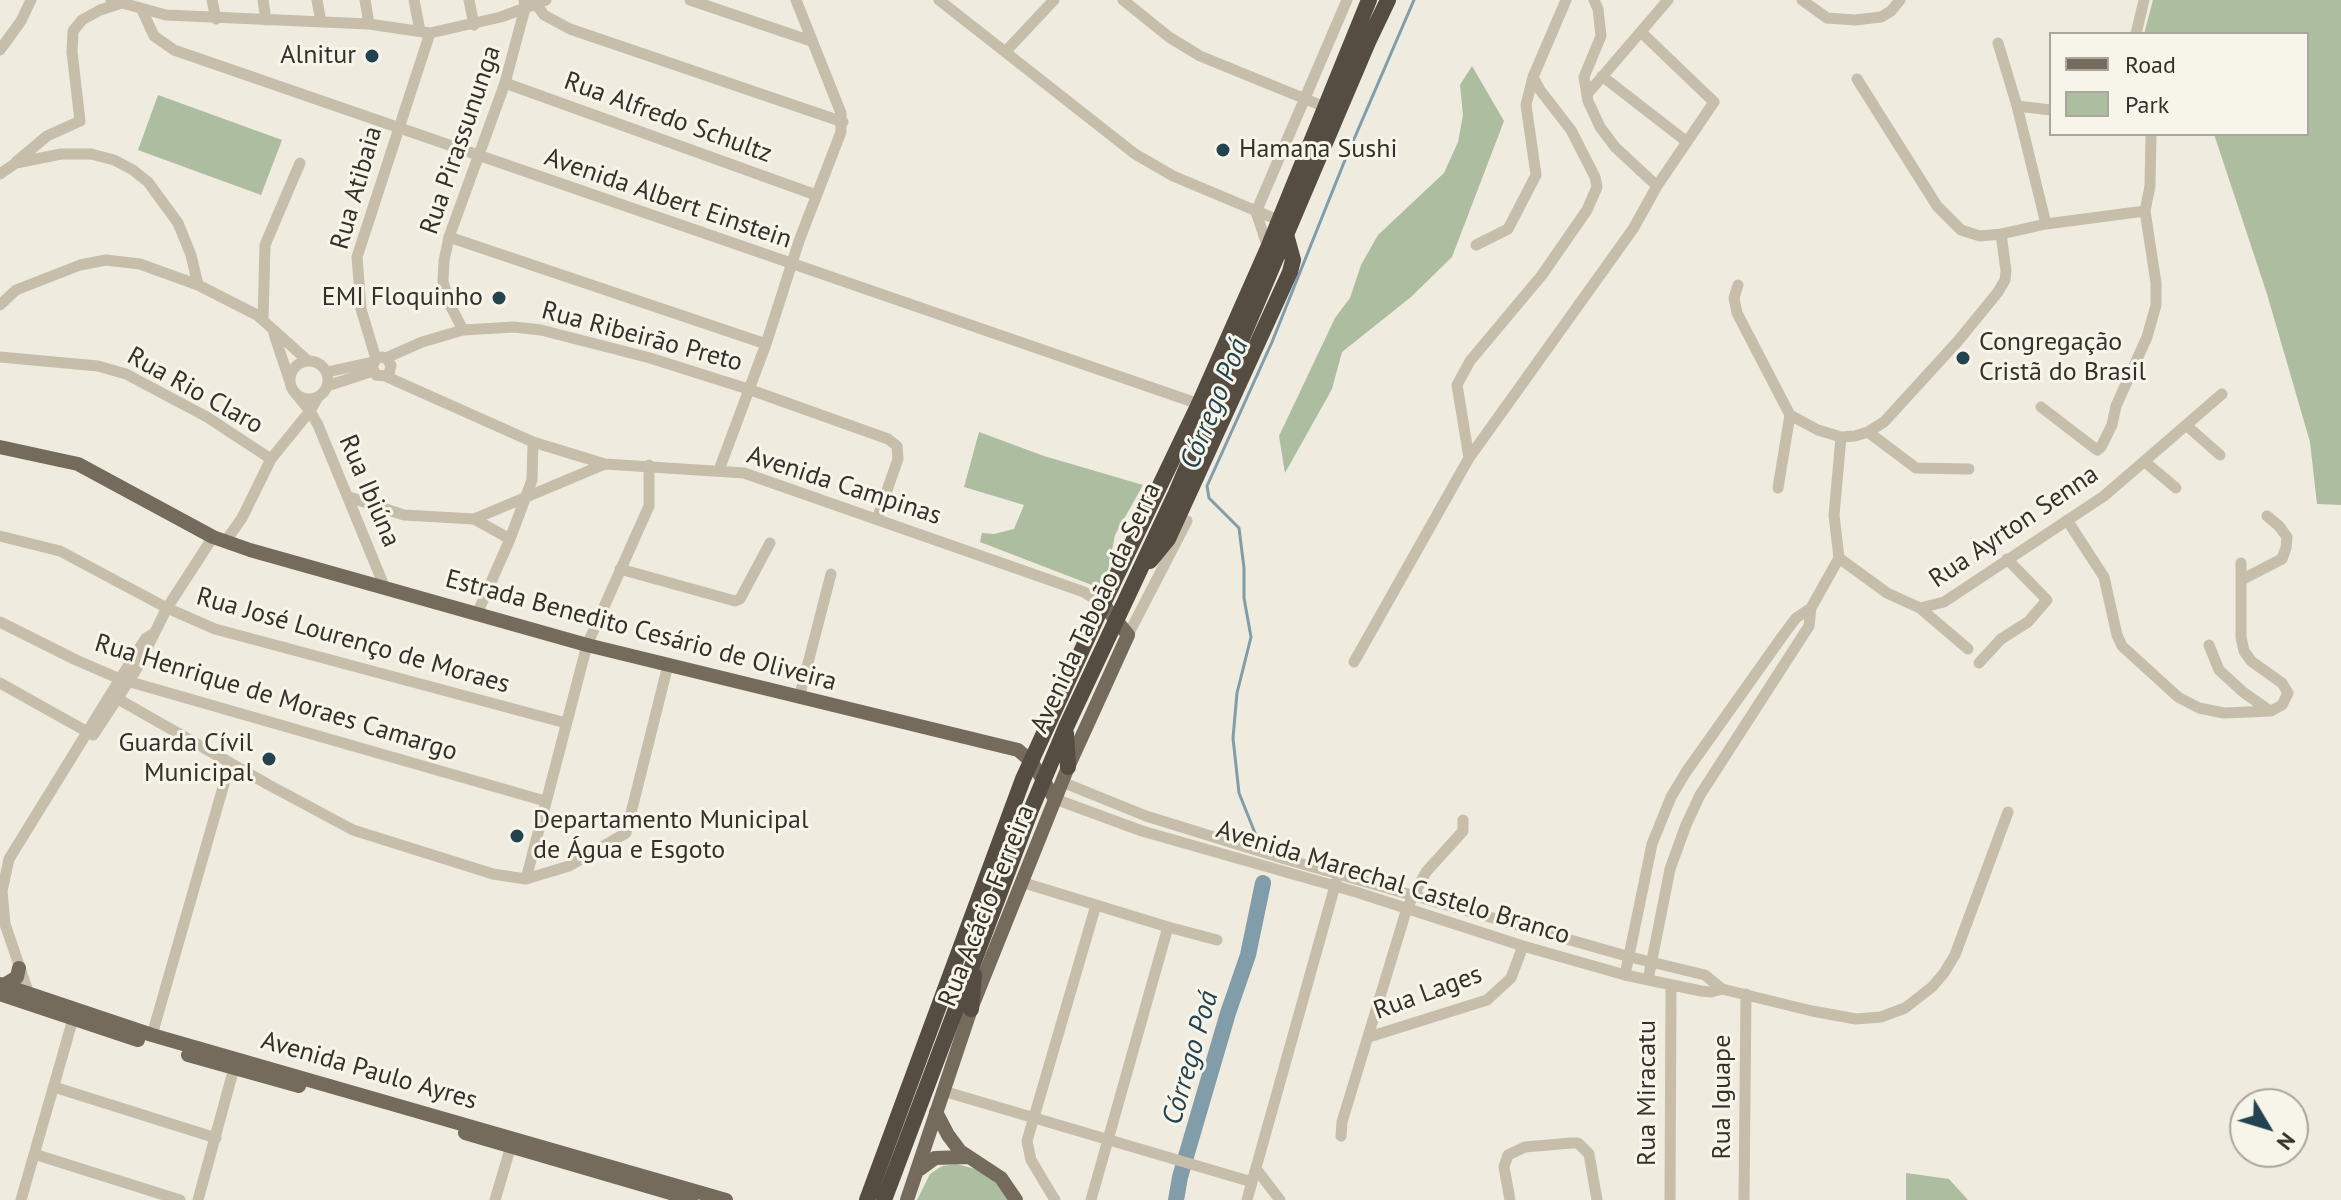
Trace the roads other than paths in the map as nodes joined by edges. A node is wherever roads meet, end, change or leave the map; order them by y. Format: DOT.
graph roads {
  1 [pos="31,0"];
  2 [pos="162,0"];
  3 [pos="212,0"];
  4 [pos="263,0"];
  5 [pos="317,0"];
  6 [pos="365,0"];
  7 [pos="414,0"];
  8 [pos="469,0"];
  9 [pos="690,0"];
  10 [pos="796,0"];
  11 [pos="939,0"];
  12 [pos="1054,0"];
  13 [pos="1123,0"];
  14 [pos="1347,0"];
  15 [pos="1369,0"];
  16 [pos="1388,0"];
  17 [pos="1566,0"];
  18 [pos="1668,0"];
  19 [pos="1802,0"];
  20 [pos="1900,0"];
  21 [pos="2144,0"];
  22 [pos="116,1"];
  23 [pos="533,3"];
  24 [pos="1599,3"];
  25 [pos="142,10"];
  26 [pos="166,15"];
  27 [pos="216,19"];
  28 [pos="266,20"];
  29 [pos="321,22"];
  30 [pos="369,24"];
  31 [pos="474,25"];
  32 [pos="425,32"];
  33 [pos="1641,32"];
  34 [pos="2136,32"];
  35 [pos="811,41"];
  36 [pos="1998,43"];
  37 [pos="0,50"];
  38 [pos="1006,51"];
  39 [pos="1602,76"];
  40 [pos="1533,77"];
  41 [pos="1857,79"];
  42 [pos="505,83"];
  43 [pos="1589,92"];
  44 [pos="1304,99"];
  45 [pos="2017,106"];
  46 [pos="1331,109"];
  47 [pos="2049,110"];
  48 [pos="843,122"];
  49 [pos="398,125"];
  50 [pos="2151,136"];
  51 [pos="1687,142"];
  52 [pos="479,155"];
  53 [pos="16,163"];
  54 [pos="300,163"];
  55 [pos="0,174"];
  56 [pos="1657,186"];
  57 [pos="816,195"];
  58 [pos="2145,211"];
  59 [pos="1256,212"];
  60 [pos="2046,224"];
  61 [pos="1282,227"];
  62 [pos="2001,234"];
  63 [pos="449,237"];
  64 [pos="1476,245"];
  65 [pos="1268,248"];
  66 [pos="790,265"];
  67 [pos="198,285"];
  68 [pos="1738,285"];
  69 [pos="0,305"];
  70 [pos="263,320"];
  71 [pos="273,330"];
  72 [pos="463,330"];
  73 [pos="766,344"];
  74 [pos="0,357"];
  75 [pos="307,360"];
  76 [pos="379,365"];
  77 [pos="327,372"];
  78 [pos="290,380"];
  79 [pos="327,386"];
  80 [pos="748,389"];
  81 [pos="296,394"];
  82 [pos="2222,394"];
  83 [pos="318,397"];
  84 [pos="1199,404"];
  85 [pos="2041,407"];
  86 [pos="310,411"];
  87 [pos="1790,415"];
  88 [pos="2186,425"];
  89 [pos="1868,432"];
  90 [pos="1841,437"];
  91 [pos="533,442"];
  92 [pos="0,447"];
  93 [pos="2220,455"];
  94 [pos="1469,458"];
  95 [pos="271,459"];
  96 [pos="2145,462"];
  97 [pos="605,464"];
  98 [pos="649,465"];
  99 [pos="1969,469"];
  100 [pos="719,470"];
  101 [pos="1778,488"];
  102 [pos="2176,488"];
  103 [pos="349,497"];
  104 [pos="526,497"];
  105 [pos="2267,516"];
  106 [pos="242,518"];
  107 [pos="474,519"];
  108 [pos="877,519"];
  109 [pos="2067,520"];
  110 [pos="1187,521"];
  111 [pos="0,536"];
  112 [pos="219,539"];
  113 [pos="510,539"];
  114 [pos="770,543"];
  115 [pos="250,550"];
  116 [pos="1839,558"];
  117 [pos="2007,559"];
  118 [pos="2241,563"];
  119 [pos="620,569"];
  120 [pos="831,574"];
  121 [pos="2241,580"];
  122 [pos="385,588"];
  123 [pos="1103,604"];
  124 [pos="167,608"];
  125 [pos="1811,608"];
  126 [pos="1920,608"];
  127 [pos="477,614"];
  128 [pos="1116,620"];
  129 [pos="0,622"];
  130 [pos="1128,635"];
  131 [pos="587,645"];
  132 [pos="2209,645"];
  133 [pos="1968,649"];
  134 [pos="1354,662"];
  135 [pos="1979,663"];
  136 [pos="668,665"];
  137 [pos="125,680"];
  138 [pos="0,683"];
  139 [pos="115,697"];
  140 [pos="799,698"];
  141 [pos="2271,711"];
  142 [pos="566,723"];
  143 [pos="1066,727"];
  144 [pos="88,737"];
  145 [pos="1030,753"];
  146 [pos="230,763"];
  147 [pos="1065,775"];
  148 [pos="1044,780"];
  149 [pos="1055,799"];
  150 [pos="545,801"];
  151 [pos="2008,812"];
  152 [pos="1146,816"];
  153 [pos="1463,820"];
  154 [pos="1142,831"];
  155 [pos="1217,837"];
  156 [pos="1213,851"];
  157 [pos="5,856"];
  158 [pos="1283,865"];
  159 [pos="1339,874"];
  160 [pos="526,879"];
  161 [pos="1021,882"];
  162 [pos="1335,887"];
  163 [pos="1412,895"];
  164 [pos="1096,905"];
  165 [pos="1407,908"];
  166 [pos="1168,927"];
  167 [pos="985,928"];
  168 [pos="1217,940"];
  169 [pos="1523,946"];
  170 [pos="1630,957"];
  171 [pos="1652,962"];
  172 [pos="19,968"];
  173 [pos="1625,975"];
  174 [pos="1648,980"];
  175 [pos="1671,986"];
  176 [pos="1,988"];
  177 [pos="1722,989"];
  178 [pos="1746,994"];
  179 [pos="31,999"];
  180 [pos="971,1009"];
  181 [pos="71,1019"];
  182 [pos="152,1035"];
  183 [pos="1369,1037"];
  184 [pos="259,1064"];
  185 [pos="234,1068"];
  186 [pos="54,1087"];
  187 [pos="943,1091"];
  188 [pos="936,1112"];
  189 [pos="1036,1119"];
  190 [pos="439,1120"];
  191 [pos="1341,1136"];
  192 [pos="216,1138"];
  193 [pos="1108,1138"];
  194 [pos="928,1141"];
  195 [pos="512,1142"];
  196 [pos="34,1154"];
  197 [pos="945,1156"];
  198 [pos="967,1157"];
  199 [pos="919,1169"];
  200 [pos="1255,1176"];
  201 [pos="21,1200"];
  202 [pos="180,1200"];
  203 [pos="198,1200"];
  204 [pos="495,1200"];
  205 [pos="695,1200"];
  206 [pos="726,1200"];
  207 [pos="867,1200"];
  208 [pos="884,1200"];
  209 [pos="907,1200"];
  210 [pos="1016,1200"];
  211 [pos="1055,1200"];
  212 [pos="1091,1200"];
  213 [pos="1247,1200"];
  214 [pos="1280,1200"];
  215 [pos="1510,1200"];
  216 [pos="1597,1200"];
  217 [pos="1670,1200"];
  218 [pos="1744,1200"];
  1 -- 37 [label="street"];
  2 -- 26 [label="street"];
  3 -- 27 [label="street"];
  4 -- 28 [label="street"];
  5 -- 29 [label="street"];
  6 -- 30 [label="street"];
  7 -- 32 [label="street"];
  8 -- 31 [label="street"];
  9 -- 35 [label="street"];
  10 -- 35 [label="street"];
  11 -- 38 [label="street"];
  12 -- 38 [label="street"];
  13 -- 44 [label="street"];
  14 -- 44 [label="street"];
  15 -- 46 [label="highway, Avenida Taboão da Serra"];
  16 -- 46 [label="highway, Avenida Taboão da Serra"];
  17 -- 40 [label="street"];
  18 -- 33 [label="street"];
  19 -- 20 [label="street"];
  21 -- 34 [label="street"];
  22 -- 25 [label="street"];
  22 -- 53 [label="street"];
  23 -- 31 [label="street"];
  23 -- 42 [label="street, Rua Pirassununga"];
  23 -- 48 [label="street"];
  24 -- 43 [label="street"];
  25 -- 26 [label="street"];
  25 -- 49 [label="street, Avenida Albert Einstein"];
  26 -- 27 [label="street"];
  27 -- 28 [label="street"];
  28 -- 29 [label="street"];
  29 -- 30 [label="street"];
  30 -- 32 [label="street"];
  31 -- 32 [label="street"];
  32 -- 49 [label="street, Rua Atibaia"];
  33 -- 39 [label="street"];
  33 -- 51 [label="street"];
  35 -- 48 [label="street"];
  36 -- 45 [label="street"];
  38 -- 59 [label="street"];
  39 -- 43 [label="street"];
  39 -- 51 [label="street"];
  40 -- 64 [label="street"];
  40 -- 94 [label="street"];
  41 -- 62 [label="street"];
  42 -- 52 [label="street, Rua Pirassununga"];
  42 -- 57 [label="street, Rua Alfredo Schultz"];
  43 -- 56 [label="street"];
  44 -- 46 [label="street"];
  44 -- 59 [label="street"];
  45 -- 47 [label="street"];
  45 -- 60 [label="street"];
  46 -- 61 [label="highway, Avenida Taboão da Serra"];
  48 -- 57 [label="street"];
  49 -- 52 [label="street, Avenida Albert Einstein"];
  49 -- 76 [label="street, Rua Atibaia"];
  50 -- 58 [label="street"];
  51 -- 56 [label="street"];
  52 -- 63 [label="street, Rua Pirassununga"];
  52 -- 66 [label="street, Avenida Albert Einstein"];
  53 -- 55 [label="street"];
  53 -- 67 [label="street"];
  54 -- 70 [label="street"];
  56 -- 94 [label="street"];
  57 -- 66 [label="street"];
  58 -- 60 [label="street"];
  58 -- 85 [label="street"];
  59 -- 61 [label="street"];
  59 -- 65 [label="street"];
  60 -- 62 [label="street"];
  61 -- 65 [label="highway, Avenida Taboão da Serra"];
  61 -- 128 [label="highway, Avenida Taboão da Serra"];
  62 -- 89 [label="street"];
  63 -- 72 [label="street, Rua Pirassununga"];
  63 -- 73 [label="street"];
  65 -- 84 [label="highway, Avenida Taboão da Serra"];
  66 -- 73 [label="street"];
  66 -- 84 [label="street, Avenida Albert Einstein"];
  67 -- 69 [label="street"];
  67 -- 70 [label="street"];
  68 -- 87 [label="street"];
  70 -- 71 [label="street"];
  71 -- 75 [label="street"];
  71 -- 78 [label="street"];
  72 -- 76 [label="street, Rua Ribeirão Preto"];
  72 -- 80 [label="street, Rua Ribeirão Preto"];
  73 -- 80 [label="street"];
  74 -- 95 [label="street, Rua Rio Claro"];
  75 -- 77 [label="street"];
  75 -- 78 [label="street"];
  76 -- 77 [label="street"];
  76 -- 79 [label="street"];
  76 -- 91 [label="street, Avenida Campinas"];
  77 -- 79 [label="street"];
  78 -- 81 [label="street"];
  79 -- 83 [label="street"];
  80 -- 100 [label="street"];
  80 -- 108 [label="street, Rua Ribeirão Preto"];
  81 -- 83 [label="street"];
  81 -- 86 [label="street, Rua Ibiúna"];
  82 -- 88 [label="street, Rua Ayrton Senna"];
  83 -- 86 [label="street, Rua Ibiúna"];
  84 -- 123 [label="highway, Avenida Taboão da Serra"];
  86 -- 95 [label="street"];
  86 -- 103 [label="street, Rua Ibiúna"];
  87 -- 90 [label="street"];
  87 -- 101 [label="street"];
  88 -- 93 [label="street"];
  88 -- 96 [label="street, Rua Ayrton Senna"];
  89 -- 90 [label="street"];
  89 -- 99 [label="street"];
  90 -- 116 [label="street"];
  91 -- 97 [label="street, Avenida Campinas"];
  91 -- 104 [label="street"];
  92 -- 112 [label="main road, Estrada Benedito Cesário de Oliveira"];
  94 -- 134 [label="street"];
  95 -- 106 [label="street"];
  96 -- 102 [label="street"];
  96 -- 109 [label="street, Rua Ayrton Senna"];
  97 -- 98 [label="street, Avenida Campinas"];
  97 -- 104 [label="street"];
  98 -- 100 [label="street, Avenida Campinas"];
  98 -- 119 [label="street"];
  100 -- 108 [label="street, Avenida Campinas"];
  103 -- 107 [label="street"];
  103 -- 122 [label="street, Rua Ibiúna"];
  104 -- 107 [label="street"];
  104 -- 113 [label="street"];
  105 -- 121 [label="street"];
  106 -- 112 [label="street"];
  106 -- 115 [label="street"];
  107 -- 113 [label="street"];
  108 -- 123 [label="street, Avenida Campinas"];
  109 -- 117 [label="street, Rua Ayrton Senna"];
  109 -- 141 [label="street"];
  110 -- 130 [label="street, Rua Acácio Ferreira"];
  111 -- 124 [label="street, Rua José Lourenço de Moraes"];
  112 -- 115 [label="main road, Estrada Benedito Cesário de Oliveira"];
  112 -- 124 [label="street"];
  113 -- 127 [label="street"];
  114 -- 119 [label="street"];
  115 -- 122 [label="main road, Estrada Benedito Cesário de Oliveira"];
  116 -- 125 [label="street"];
  116 -- 126 [label="street, Rua Ayrton Senna"];
  117 -- 126 [label="street, Rua Ayrton Senna"];
  117 -- 135 [label="street"];
  118 -- 121 [label="street"];
  119 -- 131 [label="street"];
  120 -- 140 [label="street"];
  121 -- 141 [label="street"];
  122 -- 127 [label="main road, Estrada Benedito Cesário de Oliveira"];
  123 -- 128 [label="main road"];
  123 -- 145 [label="highway, Avenida Taboão da Serra"];
  124 -- 137 [label="street"];
  124 -- 142 [label="street, Rua José Lourenço de Moraes"];
  125 -- 170 [label="street"];
  125 -- 171 [label="street"];
  126 -- 133 [label="street"];
  127 -- 131 [label="main road, Estrada Benedito Cesário de Oliveira"];
  128 -- 130 [label="main road"];
  128 -- 143 [label="highway, Avenida Taboão da Serra"];
  129 -- 137 [label="street, Rua Henrique de Moraes Camargo"];
  130 -- 147 [label="main road, Rua Acácio Ferreira"];
  131 -- 136 [label="main road, Estrada Benedito Cesário de Oliveira"];
  131 -- 142 [label="street"];
  132 -- 141 [label="street"];
  136 -- 140 [label="main road, Estrada Benedito Cesário de Oliveira"];
  136 -- 160 [label="street"];
  137 -- 139 [label="street"];
  137 -- 150 [label="street, Rua Henrique de Moraes Camargo"];
  138 -- 144 [label="street"];
  139 -- 144 [label="street"];
  139 -- 146 [label="street"];
  140 -- 145 [label="main road, Estrada Benedito Cesário de Oliveira"];
  142 -- 150 [label="street"];
  143 -- 147 [label="highway"];
  143 -- 148 [label="highway, Avenida Taboão da Serra"];
  144 -- 157 [label="street"];
  145 -- 148 [label="main road"];
  145 -- 207 [label="highway, Avenida Taboão da Serra"];
  146 -- 160 [label="street"];
  146 -- 182 [label="street"];
  147 -- 149 [label="main road, Rua Acácio Ferreira"];
  147 -- 152 [label="street, Avenida Marechal Castelo Branco"];
  148 -- 149 [label="main road"];
  148 -- 167 [label="highway, Avenida Taboão da Serra"];
  149 -- 154 [label="street, Avenida Marechal Castelo Branco"];
  149 -- 161 [label="main road, Rua Acácio Ferreira"];
  150 -- 160 [label="street"];
  151 -- 178 [label="street, Avenida Marechal Castelo Branco"];
  152 -- 154 [label="street"];
  152 -- 155 [label="street, Avenida Marechal Castelo Branco"];
  153 -- 163 [label="street"];
  154 -- 156 [label="street, Avenida Marechal Castelo Branco"];
  155 -- 156 [label="street"];
  155 -- 158 [label="street, Avenida Marechal Castelo Branco"];
  156 -- 158 [label="street, Avenida Marechal Castelo Branco"];
  157 -- 172 [label="street"];
  158 -- 159 [label="street, Avenida Marechal Castelo Branco"];
  158 -- 162 [label="street, Avenida Marechal Castelo Branco"];
  159 -- 162 [label="street"];
  159 -- 163 [label="street, Avenida Marechal Castelo Branco"];
  161 -- 164 [label="street"];
  161 -- 180 [label="main road, Rua Acácio Ferreira"];
  162 -- 165 [label="street, Avenida Marechal Castelo Branco"];
  162 -- 200 [label="street"];
  163 -- 165 [label="street"];
  163 -- 170 [label="street, Avenida Marechal Castelo Branco"];
  164 -- 166 [label="street"];
  164 -- 189 [label="street"];
  165 -- 169 [label="street, Avenida Marechal Castelo Branco"];
  165 -- 183 [label="street"];
  166 -- 168 [label="street"];
  166 -- 193 [label="street"];
  167 -- 180 [label="highway"];
  167 -- 208 [label="highway, Avenida Taboão da Serra"];
  169 -- 173 [label="street, Avenida Marechal Castelo Branco"];
  169 -- 183 [label="street, Rua Lages"];
  170 -- 171 [label="street, Avenida Marechal Castelo Branco"];
  170 -- 173 [label="street"];
  171 -- 174 [label="street"];
  171 -- 177 [label="street, Avenida Marechal Castelo Branco"];
  172 -- 176 [label="main road"];
  172 -- 179 [label="street"];
  173 -- 174 [label="street, Avenida Marechal Castelo Branco"];
  174 -- 175 [label="street, Avenida Marechal Castelo Branco"];
  175 -- 177 [label="street, Avenida Marechal Castelo Branco"];
  175 -- 217 [label="street, Rua Miracatu"];
  176 -- 179 [label="main road, Avenida Paulo Ayres"];
  177 -- 178 [label="street, Avenida Marechal Castelo Branco"];
  178 -- 218 [label="street, Rua Iguape"];
  179 -- 181 [label="main road, Avenida Paulo Ayres"];
  180 -- 187 [label="main road, Rua Acácio Ferreira"];
  181 -- 182 [label="main road, Avenida Paulo Ayres"];
  181 -- 185 [label="main road, Avenida Paulo Ayres"];
  181 -- 186 [label="street"];
  182 -- 184 [label="main road, Avenida Paulo Ayres"];
  183 -- 191 [label="street"];
  184 -- 185 [label="main road"];
  184 -- 190 [label="main road, Avenida Paulo Ayres"];
  185 -- 190 [label="main road, Avenida Paulo Ayres"];
  185 -- 192 [label="street"];
  186 -- 192 [label="street"];
  186 -- 196 [label="street"];
  187 -- 188 [label="main road, Rua Acácio Ferreira"];
  187 -- 189 [label="street"];
  188 -- 194 [label="main road, Rua Acácio Ferreira"];
  188 -- 198 [label="main road"];
  189 -- 193 [label="street"];
  189 -- 211 [label="street"];
  190 -- 195 [label="main road, Avenida Paulo Ayres"];
  192 -- 203 [label="street"];
  193 -- 200 [label="street"];
  193 -- 212 [label="street"];
  194 -- 197 [label="main road"];
  194 -- 199 [label="main road, Rua Acácio Ferreira"];
  195 -- 204 [label="street"];
  195 -- 205 [label="main road, Avenida Paulo Ayres"];
  195 -- 206 [label="main road, Avenida Paulo Ayres"];
  196 -- 201 [label="street"];
  196 -- 202 [label="street"];
  197 -- 198 [label="main road"];
  197 -- 199 [label="main road"];
  198 -- 210 [label="main road"];
  199 -- 209 [label="main road, Rua Acácio Ferreira"];
  200 -- 213 [label="street"];
  200 -- 214 [label="street"];
  215 -- 216 [label="street"];
}
